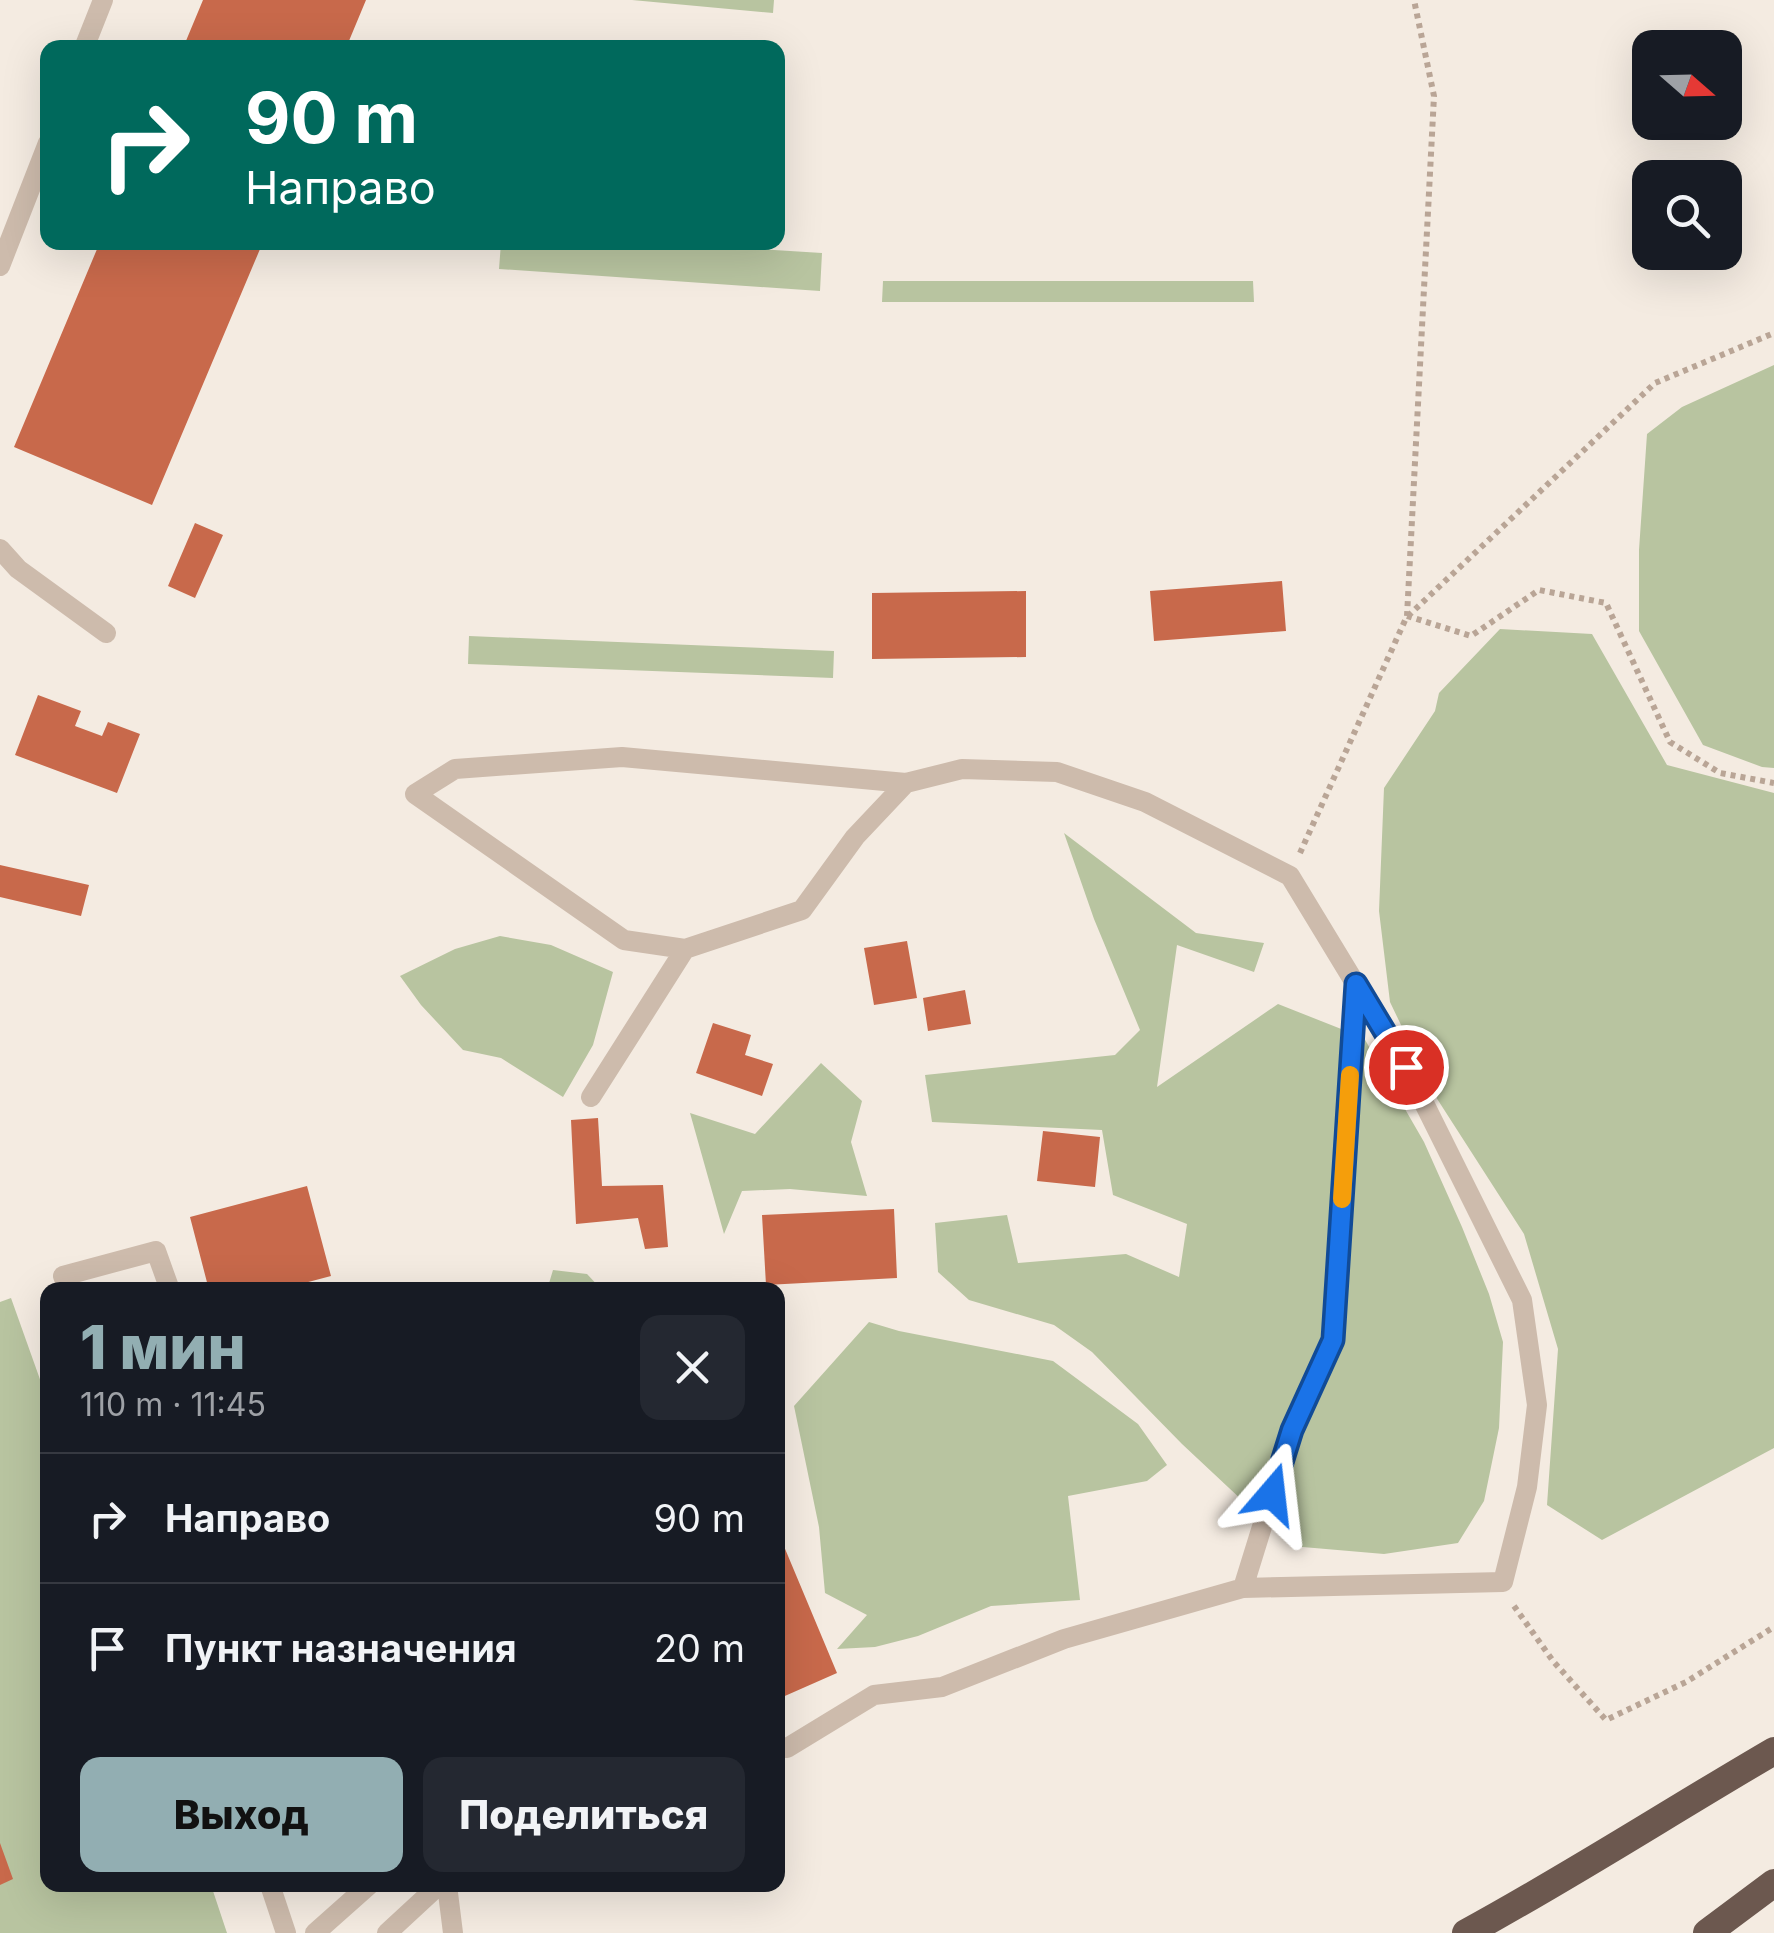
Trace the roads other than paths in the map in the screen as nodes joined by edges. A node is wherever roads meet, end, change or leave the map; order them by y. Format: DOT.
graph roads {
  1 [pos="102,0"];
  2 [pos="87,40"];
  3 [pos="40,164"];
  4 [pos="0,266"];
  5 [pos="0,550"];
  6 [pos="106,634"];
  7 [pos="906,783"];
  8 [pos="685,949"];
  9 [pos="1356,984"];
  10 [pos="591,1098"];
  11 [pos="65,1282"];
  12 [pos="167,1282"];
  13 [pos="1243,1588"];
  14 [pos="785,1748"];
  15 [pos="1774,1751"];
  16 [pos="1774,1882"];
  17 [pos="272,1892"];
  18 [pos="361,1892"];
  19 [pos="431,1892"];
  20 [pos="448,1892"];
  21 [pos="286,1933"];
  22 [pos="314,1933"];
  23 [pos="387,1933"];
  24 [pos="453,1933"];
  25 [pos="1466,1933"];
  26 [pos="1707,1933"];
  1 -- 2 [label="lane"];
  3 -- 4 [label="lane"];
  5 -- 6 [label="lane"];
  7 -- 8 [label="lane"];
  7 -- 8 [label="lane"];
  7 -- 9 [label="lane"];
  8 -- 10 [label="lane"];
  9 -- 13 [label="lane"];
  9 -- 13 [label="lane"];
  11 -- 12 [label="lane"];
  13 -- 14 [label="lane"];
  15 -- 25 [label="highway"];
  16 -- 26 [label="highway"];
  17 -- 21 [label="lane"];
  18 -- 22 [label="lane"];
  19 -- 23 [label="lane"];
  20 -- 24 [label="lane"];
}
